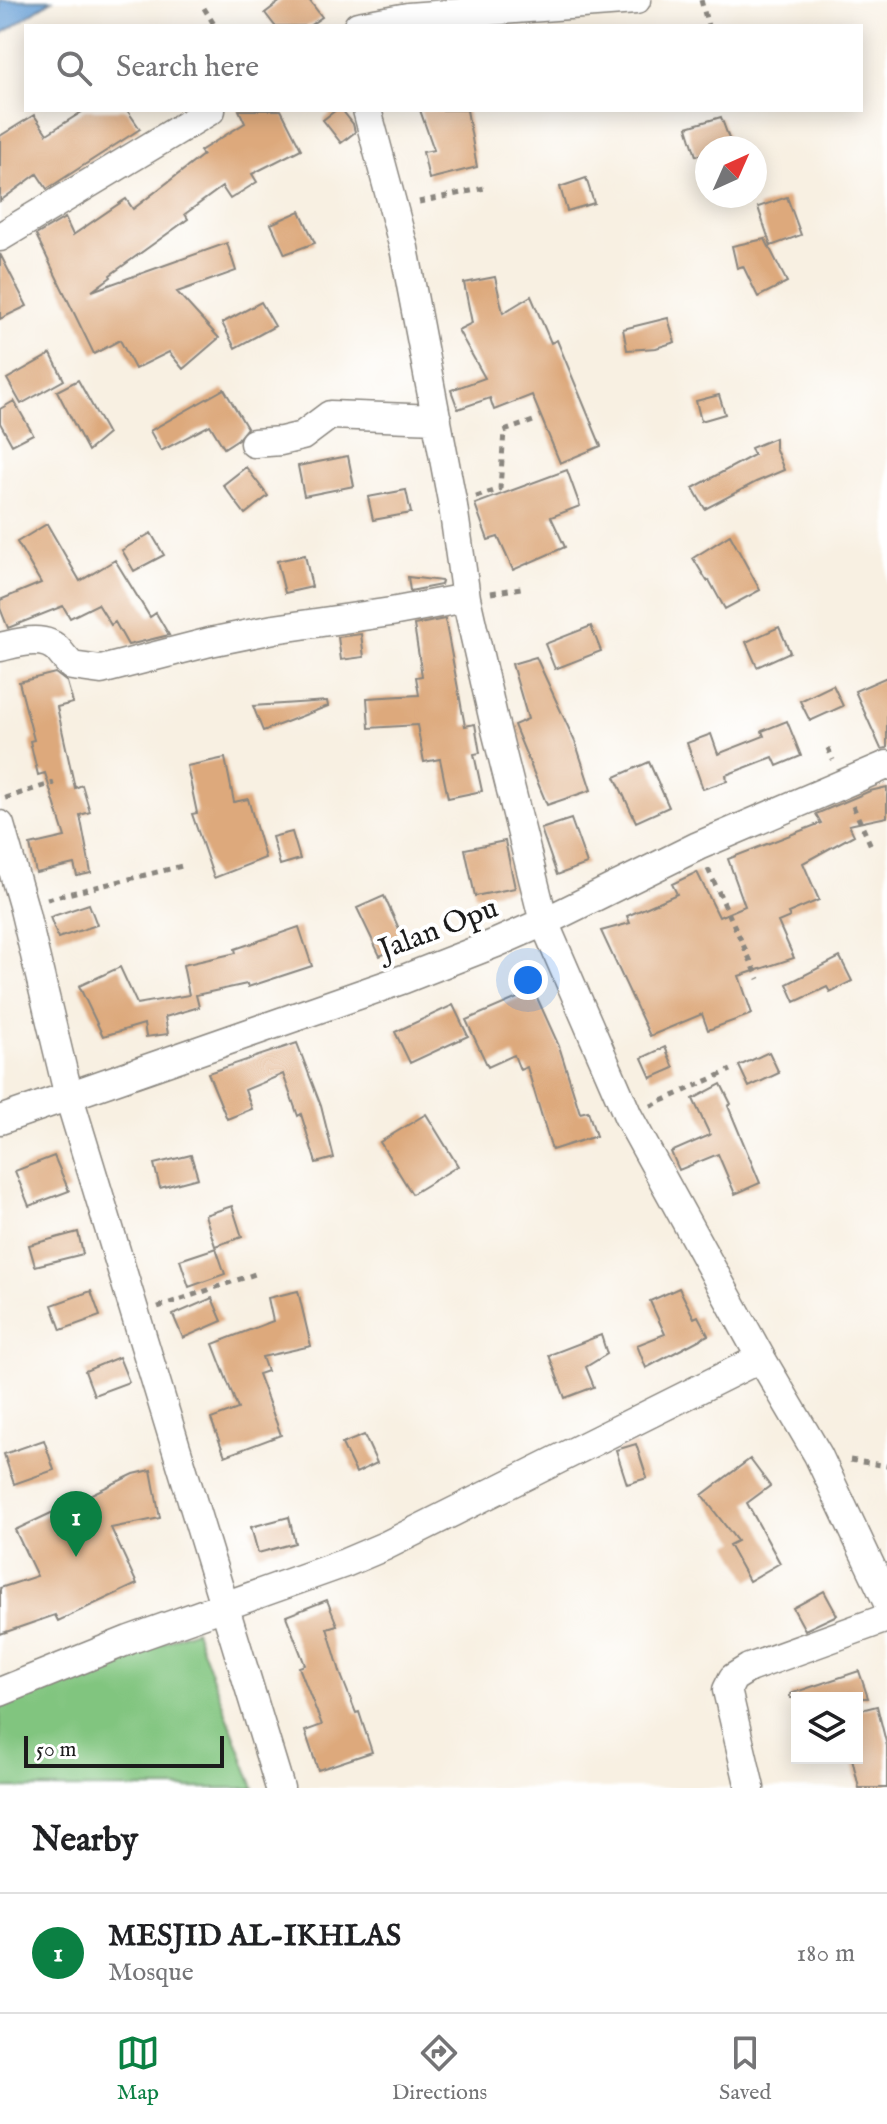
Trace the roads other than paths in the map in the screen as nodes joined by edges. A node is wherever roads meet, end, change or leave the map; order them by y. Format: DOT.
graph roads {
  1 [pos="636,0"];
  2 [pos="369,24"];
  3 [pos="208,112"];
  4 [pos="368,112"];
  5 [pos="0,237"];
  6 [pos="437,419"];
  7 [pos="254,443"];
  8 [pos="466,598"];
  9 [pos="0,647"];
  10 [pos="887,765"];
  11 [pos="0,825"];
  12 [pos="544,922"];
  13 [pos="69,1097"];
  14 [pos="0,1120"];
  15 [pos="761,1358"];
  16 [pos="887,1601"];
  17 [pos="224,1606"];
  18 [pos="887,1618"];
  19 [pos="0,1692"];
  20 [pos="280,1788"];
  21 [pos="750,1788"];
  1 -- 2 [label="street"];
  3 -- 5 [label="street"];
  4 -- 6 [label="street"];
  6 -- 7 [label="street"];
  6 -- 8 [label="street"];
  8 -- 9 [label="street"];
  8 -- 12 [label="street"];
  10 -- 12 [label="street, Jalan Opu"];
  11 -- 13 [label="street"];
  12 -- 13 [label="street, Jalan Opu"];
  12 -- 15 [label="street"];
  13 -- 14 [label="street, Jalan Opu"];
  13 -- 17 [label="street"];
  15 -- 16 [label="street"];
  15 -- 17 [label="street"];
  17 -- 19 [label="street"];
  17 -- 20 [label="street"];
  18 -- 21 [label="street"];
}
